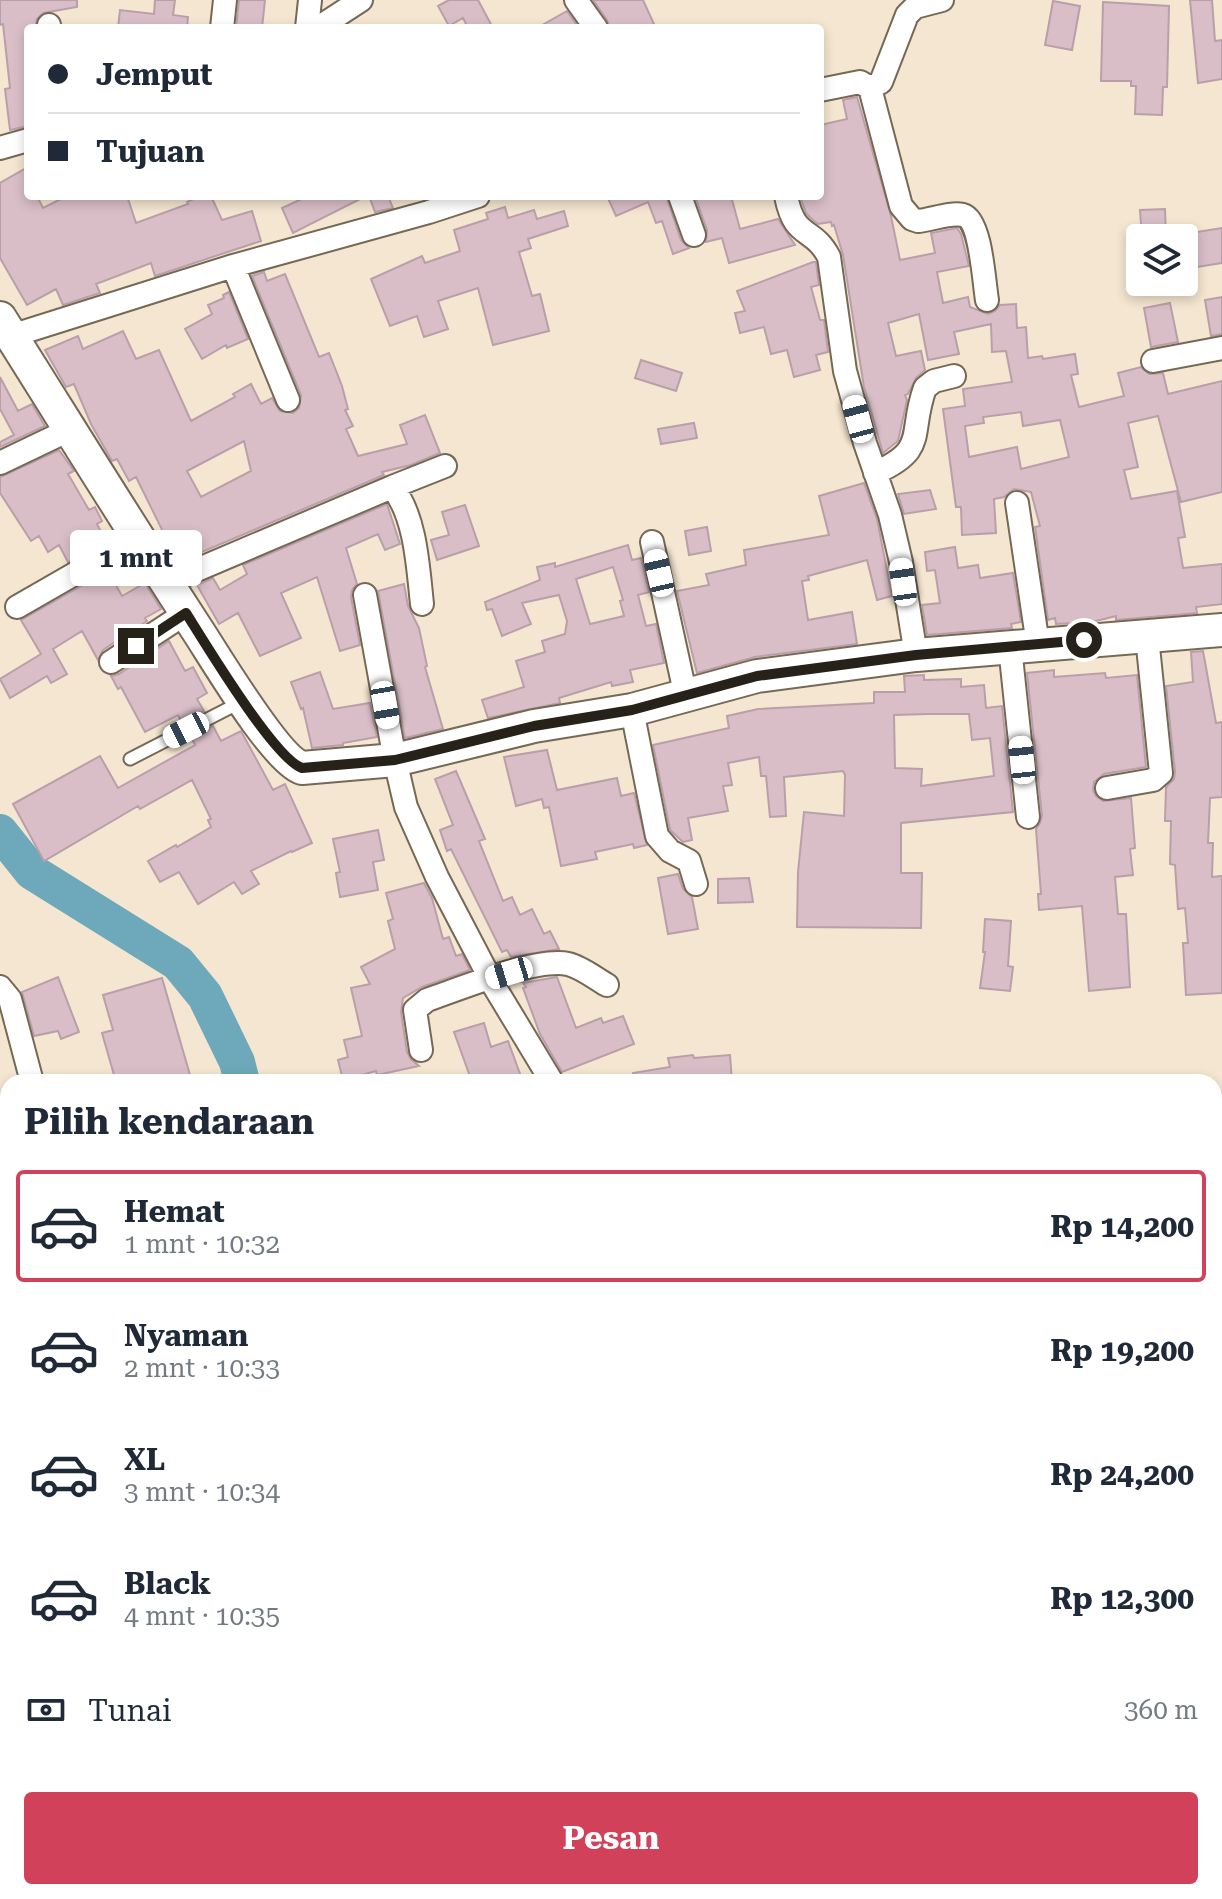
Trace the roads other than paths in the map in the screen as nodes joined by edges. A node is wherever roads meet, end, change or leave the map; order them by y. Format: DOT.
graph roads {
  1 [pos="225,0"];
  2 [pos="310,0"];
  3 [pos="361,0"];
  4 [pos="576,0"];
  5 [pos="942,0"];
  6 [pos="222,24"];
  7 [pos="307,24"];
  8 [pos="324,24"];
  9 [pos="593,24"];
  10 [pos="870,88"];
  11 [pos="824,89"];
  12 [pos="24,141"];
  13 [pos="0,148"];
  14 [pos="452,200"];
  15 [pos="681,200"];
  16 [pos="787,200"];
  17 [pos="425,204"];
  18 [pos="694,235"];
  19 [pos="233,266"];
  20 [pos="987,300"];
  21 [pos="6,327"];
  22 [pos="1222,348"];
  23 [pos="1153,361"];
  24 [pos="954,376"];
  25 [pos="288,400"];
  26 [pos="69,430"];
  27 [pos="0,463"];
  28 [pos="445,466"];
  29 [pos="875,473"];
  30 [pos="392,487"];
  31 [pos="1017,503"];
  32 [pos="137,538"];
  33 [pos="652,542"];
  34 [pos="166,583"];
  35 [pos="365,595"];
  36 [pos="422,604"];
  37 [pos="17,607"];
  38 [pos="186,613"];
  39 [pos="1222,630"];
  40 [pos="1147,637"];
  41 [pos="1024,646"];
  42 [pos="916,655"];
  43 [pos="111,662"];
  44 [pos="686,697"];
  45 [pos="243,701"];
  46 [pos="632,710"];
  47 [pos="130,759"];
  48 [pos="395,760"];
  49 [pos="1107,788"];
  50 [pos="1028,817"];
  51 [pos="696,884"];
  52 [pos="491,979"];
  53 [pos="607,985"];
  54 [pos="0,987"];
  55 [pos="421,1050"];
  56 [pos="30,1074"];
  57 [pos="547,1074"];
  1 -- 6 [label="street"];
  2 -- 7 [label="street"];
  3 -- 8 [label="street"];
  4 -- 9 [label="street"];
  5 -- 10 [label="street"];
  10 -- 11 [label="street"];
  10 -- 20 [label="street"];
  12 -- 13 [label="street"];
  14 -- 17 [label="street"];
  15 -- 18 [label="street"];
  16 -- 29 [label="street"];
  17 -- 19 [label="street"];
  19 -- 21 [label="street"];
  19 -- 25 [label="street"];
  21 -- 26 [label="main road"];
  22 -- 23 [label="street"];
  24 -- 29 [label="street"];
  26 -- 27 [label="street"];
  26 -- 32 [label="main road"];
  28 -- 30 [label="street"];
  29 -- 42 [label="street"];
  30 -- 34 [label="street"];
  30 -- 36 [label="street"];
  31 -- 41 [label="street"];
  32 -- 34 [label="main road"];
  32 -- 37 [label="street"];
  33 -- 44 [label="street"];
  34 -- 38 [label="main road"];
  35 -- 48 [label="street"];
  38 -- 43 [label="street"];
  38 -- 45 [label="main road"];
  39 -- 40 [label="main road"];
  40 -- 41 [label="main road"];
  40 -- 49 [label="street"];
  41 -- 42 [label="main road"];
  41 -- 50 [label="street"];
  42 -- 44 [label="main road"];
  44 -- 46 [label="main road"];
  45 -- 47 [label="lane"];
  45 -- 48 [label="main road"];
  46 -- 48 [label="main road"];
  46 -- 51 [label="street"];
  48 -- 52 [label="street"];
  52 -- 53 [label="street"];
  52 -- 55 [label="street"];
  52 -- 57 [label="street"];
  54 -- 56 [label="street"];
}
